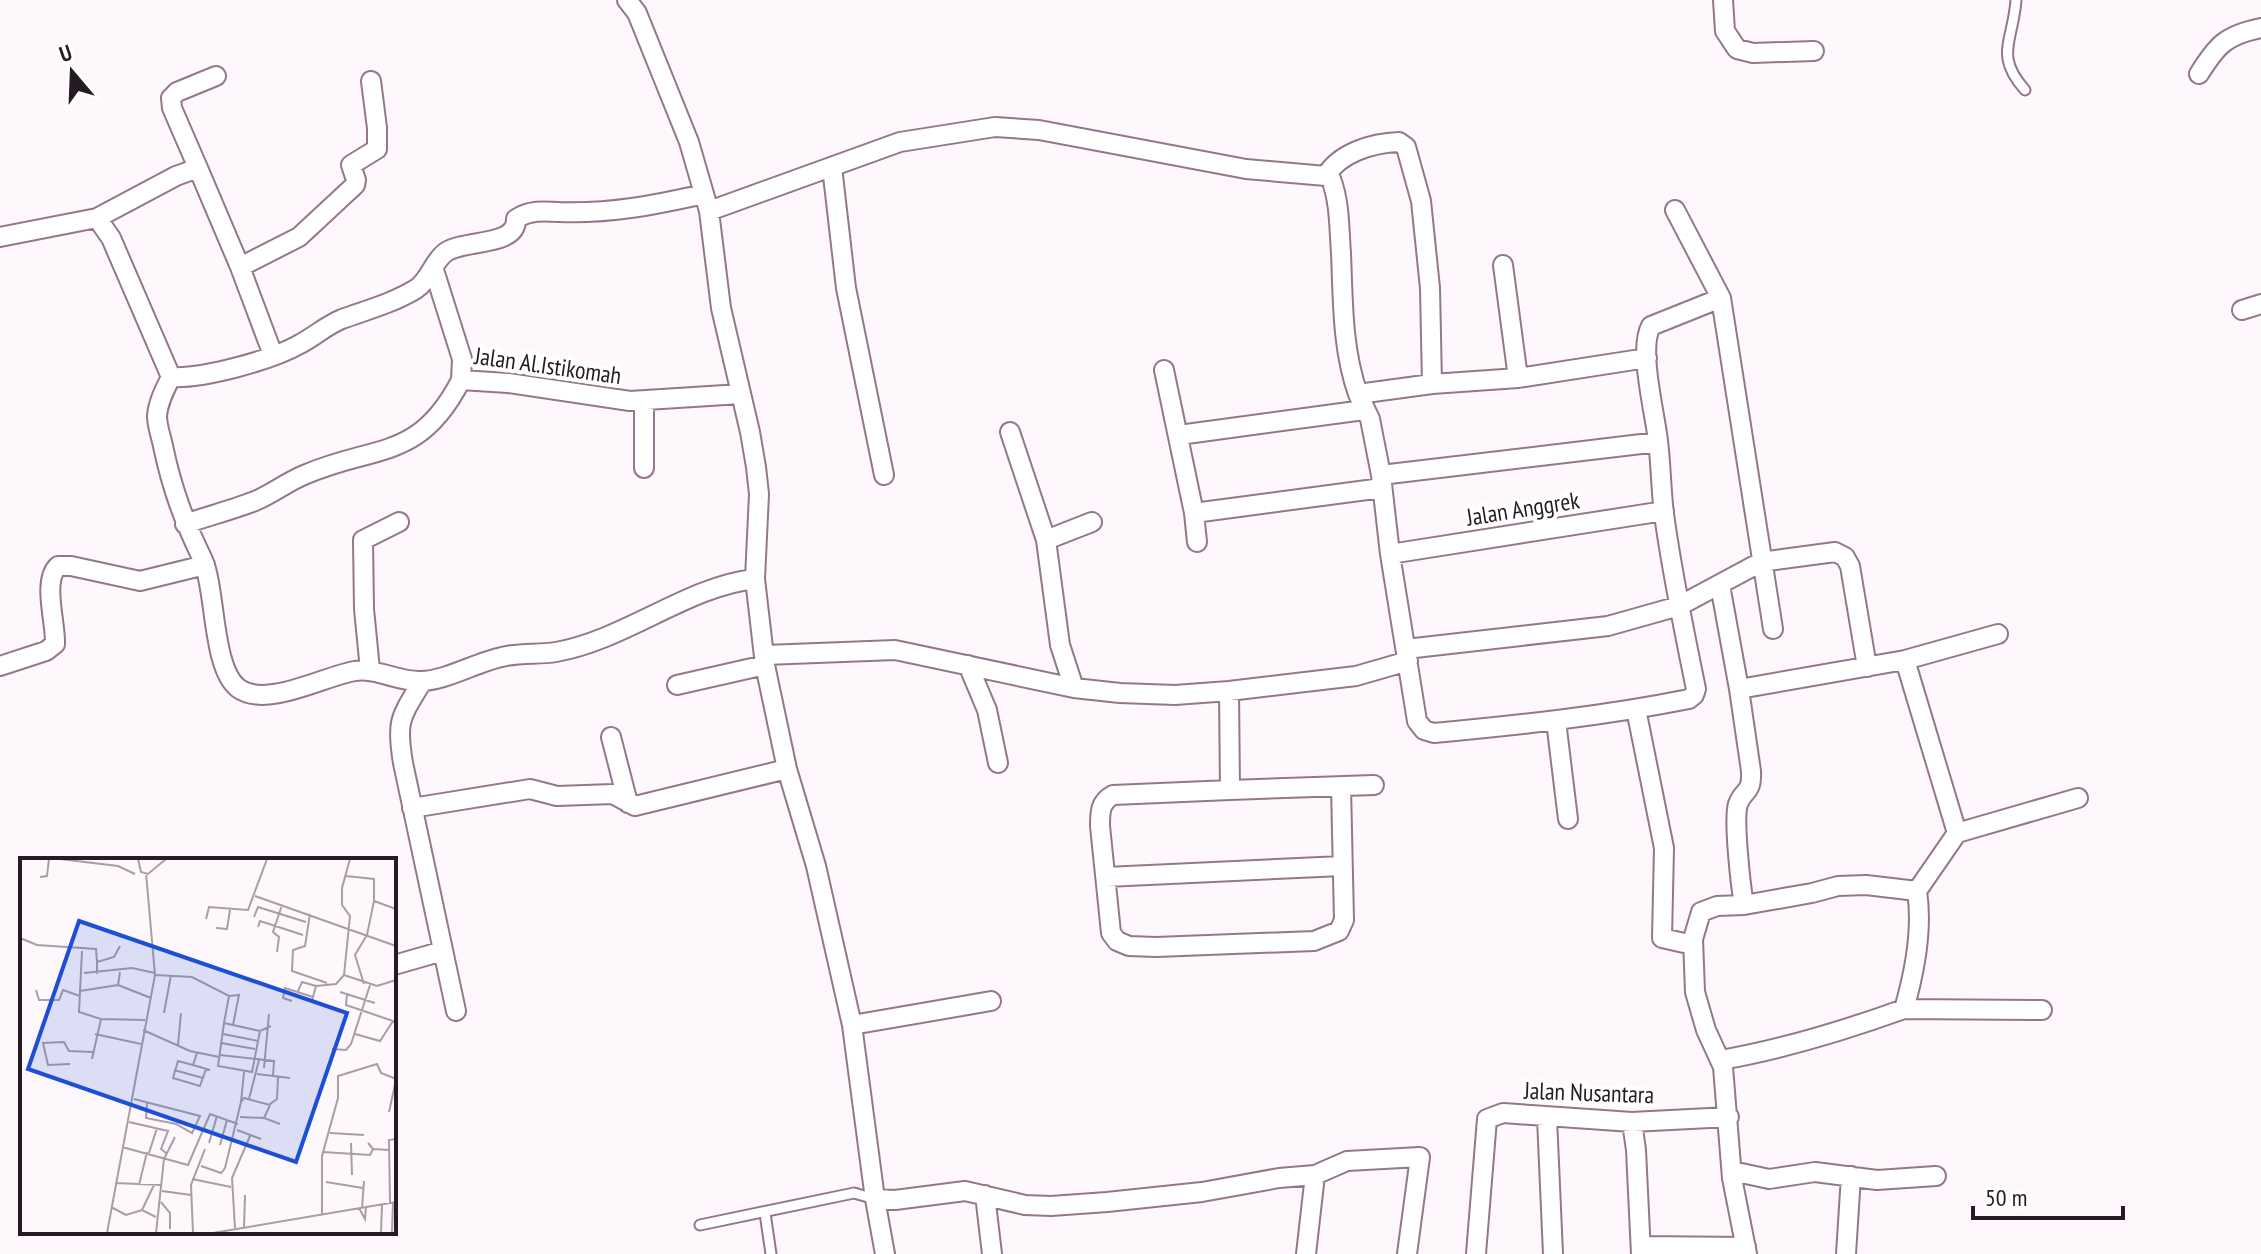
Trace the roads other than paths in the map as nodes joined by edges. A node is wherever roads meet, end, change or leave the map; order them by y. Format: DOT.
graph roads {
  1 [pos="627,0"];
  2 [pos="1723,0"];
  3 [pos="2016,0"];
  4 [pos="2261,28"];
  5 [pos="1814,51"];
  6 [pos="2199,74"];
  7 [pos="216,76"];
  8 [pos="371,81"];
  9 [pos="2025,90"];
  10 [pos="832,167"];
  11 [pos="198,168"];
  12 [pos="1326,176"];
  13 [pos="707,203"];
  14 [pos="1675,210"];
  15 [pos="97,218"];
  16 [pos="0,237"];
  17 [pos="1503,265"];
  18 [pos="240,267"];
  19 [pos="434,270"];
  20 [pos="1721,298"];
  21 [pos="2261,304"];
  22 [pos="2242,310"];
  23 [pos="273,355"];
  24 [pos="1647,358"];
  25 [pos="1164,370"];
  26 [pos="171,377"];
  27 [pos="1518,378"];
  28 [pos="461,380"];
  29 [pos="1432,384"];
  30 [pos="741,394"];
  31 [pos="644,401"];
  32 [pos="1361,402"];
  33 [pos="1010,432"];
  34 [pos="1179,435"];
  35 [pos="1658,442"];
  36 [pos="644,468"];
  37 [pos="884,475"];
  38 [pos="1382,482"];
  39 [pos="1664,511"];
  40 [pos="1194,513"];
  41 [pos="399,522"];
  42 [pos="1092,522"];
  43 [pos="185,524"];
  44 [pos="1046,540"];
  45 [pos="1197,542"];
  46 [pos="1390,554"];
  47 [pos="1761,562"];
  48 [pos="205,565"];
  49 [pos="755,579"];
  50 [pos="1720,585"];
  51 [pos="1679,606"];
  52 [pos="1773,629"];
  53 [pos="1998,634"];
  54 [pos="1407,655"];
  55 [pos="765,660"];
  56 [pos="1905,660"];
  57 [pos="968,665"];
  58 [pos="0,666"];
  59 [pos="1867,667"];
  60 [pos="370,670"];
  61 [pos="422,682"];
  62 [pos="677,685"];
  63 [pos="1074,688"];
  64 [pos="1739,689"];
  65 [pos="1229,691"];
  66 [pos="1636,709"];
  67 [pos="1556,721"];
  68 [pos="611,737"];
  69 [pos="998,763"];
  70 [pos="787,769"];
  71 [pos="1374,785"];
  72 [pos="1341,787"];
  73 [pos="1230,790"];
  74 [pos="2078,798"];
  75 [pos="628,803"];
  76 [pos="412,808"];
  77 [pos="1568,819"];
  78 [pos="1957,833"];
  79 [pos="1342,866"];
  80 [pos="1106,877"];
  81 [pos="1917,891"];
  82 [pos="1744,905"];
  83 [pos="1693,945"];
  84 [pos="443,951"];
  85 [pos="396,964"];
  86 [pos="991,1001"];
  87 [pos="1904,1009"];
  88 [pos="2042,1010"];
  89 [pos="456,1011"];
  90 [pos="852,1025"];
  91 [pos="1721,1060"];
  92 [pos="1729,1117"];
  93 [pos="1547,1118"];
  94 [pos="1632,1122"];
  95 [pos="1732,1171"];
  96 [pos="1315,1175"];
  97 [pos="1851,1176"];
  98 [pos="1936,1176"];
  99 [pos="985,1195"];
  100 [pos="875,1199"];
  101 [pos="765,1213"];
  102 [pos="700,1225"];
  103 [pos="1641,1250"];
  104 [pos="1746,1250"];
  105 [pos="771,1254"];
  106 [pos="885,1254"];
  107 [pos="992,1254"];
  108 [pos="1306,1254"];
  109 [pos="1407,1254"];
  110 [pos="1476,1254"];
  111 [pos="1553,1254"];
  112 [pos="1846,1254"];
  1 -- 13 [label="street"];
  2 -- 5 [label="street"];
  3 -- 9 [label="lane"];
  4 -- 6 [label="street"];
  7 -- 11 [label="street"];
  8 -- 18 [label="street"];
  10 -- 12 [label="street"];
  10 -- 13 [label="street"];
  10 -- 37 [label="street"];
  11 -- 15 [label="street"];
  11 -- 18 [label="street"];
  12 -- 29 [label="street"];
  12 -- 32 [label="street"];
  13 -- 19 [label="street"];
  13 -- 30 [label="street"];
  14 -- 20 [label="street"];
  15 -- 16 [label="street"];
  15 -- 26 [label="street"];
  17 -- 27 [label="street"];
  18 -- 23 [label="street"];
  19 -- 23 [label="street"];
  19 -- 28 [label="street, Jalan Al.Istikomah"];
  20 -- 24 [label="street"];
  20 -- 47 [label="street"];
  21 -- 22 [label="street"];
  23 -- 26 [label="street"];
  24 -- 27 [label="street"];
  24 -- 35 [label="street"];
  25 -- 34 [label="street"];
  26 -- 43 [label="street"];
  27 -- 29 [label="street"];
  28 -- 31 [label="street, Jalan Al.Istikomah"];
  28 -- 43 [label="street"];
  29 -- 32 [label="street"];
  30 -- 31 [label="street, Jalan Al.Istikomah"];
  30 -- 49 [label="street"];
  31 -- 36 [label="street"];
  32 -- 34 [label="street"];
  32 -- 38 [label="street"];
  33 -- 44 [label="street"];
  34 -- 40 [label="street"];
  35 -- 38 [label="street"];
  35 -- 39 [label="street"];
  38 -- 40 [label="street"];
  38 -- 46 [label="street"];
  39 -- 46 [label="street, Jalan Anggrek"];
  39 -- 51 [label="street"];
  40 -- 45 [label="street"];
  41 -- 60 [label="street"];
  42 -- 44 [label="street"];
  43 -- 48 [label="street"];
  44 -- 63 [label="street"];
  46 -- 54 [label="street"];
  47 -- 50 [label="street"];
  47 -- 52 [label="street"];
  47 -- 59 [label="street"];
  48 -- 58 [label="street"];
  48 -- 60 [label="street"];
  49 -- 55 [label="street"];
  49 -- 61 [label="street"];
  50 -- 51 [label="street"];
  50 -- 64 [label="street"];
  51 -- 54 [label="street"];
  51 -- 66 [label="street"];
  53 -- 56 [label="street"];
  54 -- 65 [label="street"];
  54 -- 67 [label="street"];
  55 -- 57 [label="street"];
  55 -- 62 [label="street"];
  55 -- 70 [label="street"];
  56 -- 59 [label="street"];
  56 -- 78 [label="street"];
  57 -- 63 [label="street"];
  57 -- 69 [label="street"];
  59 -- 64 [label="street"];
  60 -- 61 [label="street"];
  61 -- 76 [label="street"];
  63 -- 65 [label="street"];
  64 -- 82 [label="street"];
  65 -- 73 [label="street"];
  66 -- 67 [label="street"];
  66 -- 83 [label="street"];
  67 -- 77 [label="street"];
  68 -- 75 [label="street"];
  70 -- 75 [label="street"];
  70 -- 90 [label="street"];
  71 -- 72 [label="street"];
  72 -- 73 [label="street"];
  72 -- 79 [label="street"];
  73 -- 80 [label="street"];
  74 -- 78 [label="street"];
  75 -- 76 [label="street"];
  76 -- 84 [label="street"];
  78 -- 81 [label="street"];
  79 -- 80 [label="street"];
  79 -- 80 [label="street"];
  81 -- 82 [label="street"];
  81 -- 87 [label="street"];
  82 -- 83 [label="street"];
  83 -- 91 [label="street"];
  84 -- 85 [label="street"];
  84 -- 89 [label="street"];
  86 -- 90 [label="street"];
  87 -- 88 [label="street"];
  87 -- 91 [label="street"];
  90 -- 100 [label="street"];
  91 -- 92 [label="street"];
  92 -- 94 [label="street, Jalan Nusantara"];
  92 -- 95 [label="street"];
  93 -- 94 [label="street, Jalan Nusantara"];
  93 -- 110 [label="street, Jalan Nusantara"];
  93 -- 111 [label="street"];
  94 -- 103 [label="street"];
  95 -- 97 [label="street"];
  95 -- 104 [label="street"];
  96 -- 99 [label="street"];
  96 -- 108 [label="street"];
  96 -- 109 [label="street"];
  97 -- 98 [label="street"];
  97 -- 112 [label="street"];
  99 -- 100 [label="street"];
  99 -- 107 [label="street"];
  100 -- 101 [label="lane"];
  100 -- 106 [label="street"];
  101 -- 102 [label="lane"];
  101 -- 105 [label="lane"];
  103 -- 104 [label="street"];
}
